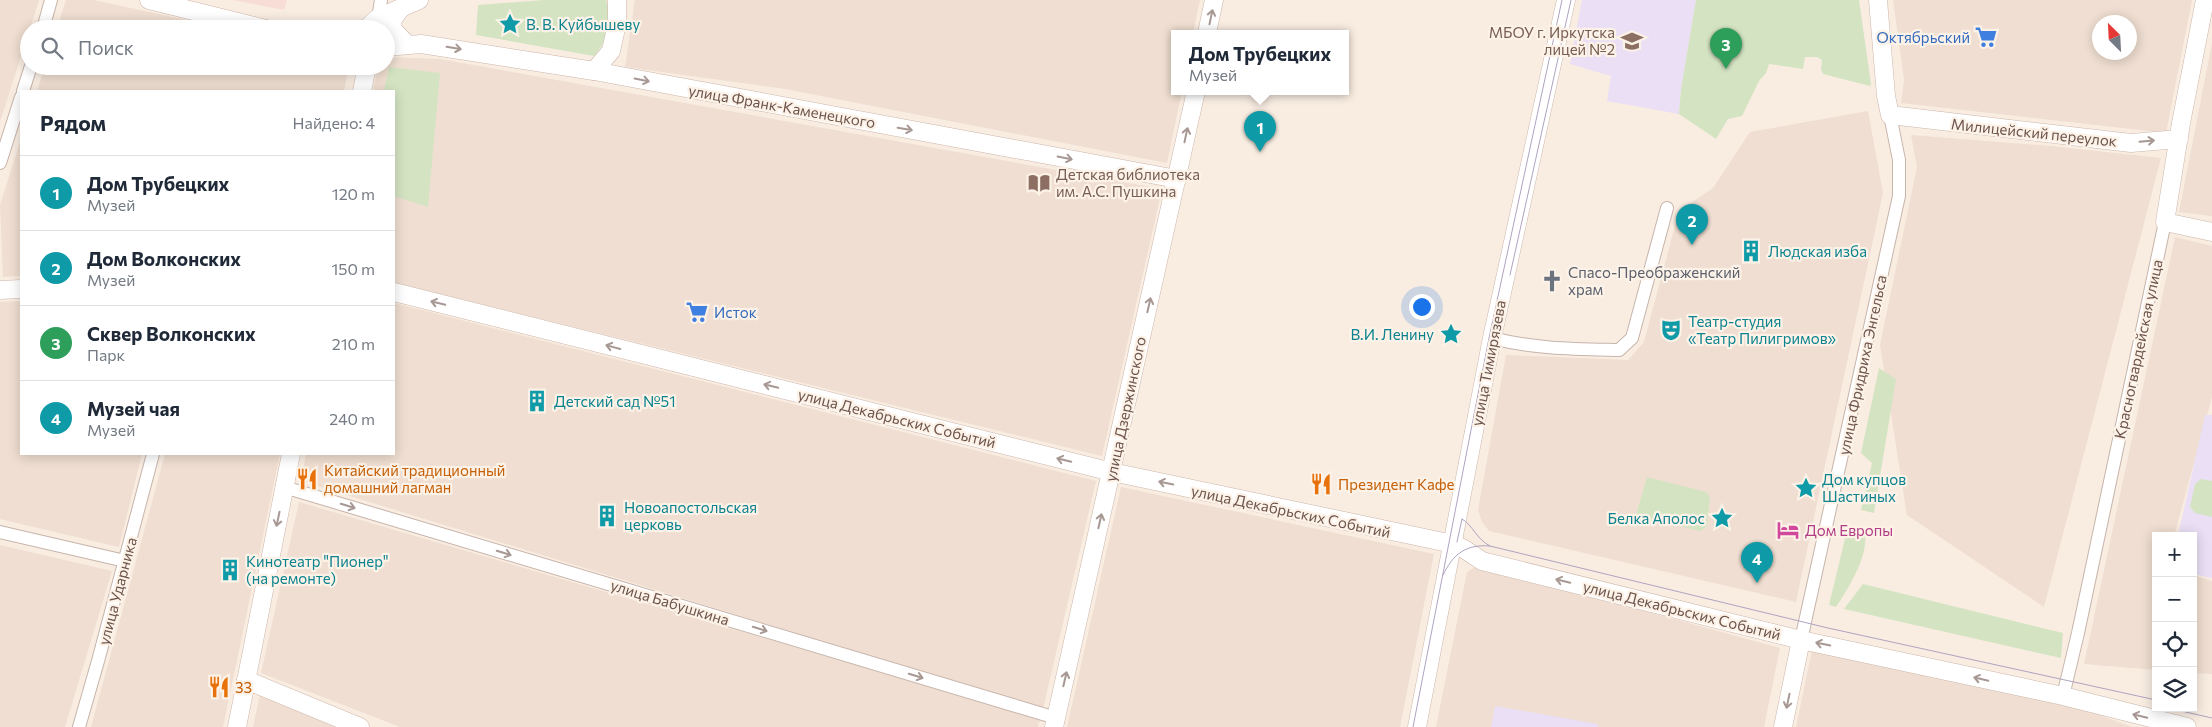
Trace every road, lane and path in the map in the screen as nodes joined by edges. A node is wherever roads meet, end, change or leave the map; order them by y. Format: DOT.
graph roads {
  1 [pos="51,0"];
  2 [pos="149,0"];
  3 [pos="381,0"];
  4 [pos="419,0"];
  5 [pos="617,0"];
  6 [pos="1214,0"];
  7 [pos="1566,0"];
  8 [pos="1878,0"];
  9 [pos="2205,0"];
  10 [pos="401,8"];
  11 [pos="45,20"];
  12 [pos="230,20"];
  13 [pos="375,20"];
  14 [pos="381,20"];
  15 [pos="392,20"];
  16 [pos="1208,30"];
  17 [pos="395,32"];
  18 [pos="406,44"];
  19 [pos="395,46"];
  20 [pos="594,71"];
  21 [pos="28,75"];
  22 [pos="365,75"];
  23 [pos="23,90"];
  24 [pos="362,90"];
  25 [pos="1195,95"];
  26 [pos="20,100"];
  27 [pos="1890,115"];
  28 [pos="2179,139"];
  29 [pos="0,163"];
  30 [pos="1177,179"];
  31 [pos="1667,208"];
  32 [pos="2165,222"];
  33 [pos="2212,232"];
  34 [pos="20,288"];
  35 [pos="0,290"];
  36 [pos="395,292"];
  37 [pos="1492,338"];
  38 [pos="153,455"];
  39 [pos="291,455"];
  40 [pos="1112,472"];
  41 [pos="284,488"];
  42 [pos="0,532"];
  43 [pos="1453,544"];
  44 [pos="125,561"];
  45 [pos="1801,640"];
  46 [pos="246,680"];
  47 [pos="2063,696"];
  48 [pos="1055,722"];
  49 [pos="79,727"];
  50 [pos="236,727"];
  51 [pos="360,727"];
  52 [pos="1417,727"];
  53 [pos="1783,727"];
  54 [pos="2187,727"];
  1 -- 11 [label="street"];
  2 -- 12 [label="main road"];
  3 -- 13 [label="street"];
  4 -- 10 [label="main road"];
  5 -- 20 [label="main road"];
  16 -- 6 [label="main road, one-way"];
  7 -- 37 [label="main road, улица Тимирязева"];
  8 -- 27 [label="main road, улица Фридриха Энгельса"];
  9 -- 28 [label="main road, Красногвардейская улица"];
  10 -- 14 [label="main road"];
  10 -- 15 [label="main road"];
  17 -- 18 [label="main road"];
  18 -- 19 [label="main road, улица Франк-Каменецкого"];
  18 -- 20 [label="main road, улица Франк-Каменецкого, one-way"];
  20 -- 30 [label="main road, улица Франк-Каменецкого, one-way"];
  21 -- 23 [label="street"];
  22 -- 24 [label="main road"];
  30 -- 25 [label="main road, улица Дзержинского, one-way"];
  26 -- 29 [label="street"];
  27 -- 28 [label="main road, Милицейский переулок, one-way"];
  27 -- 45 [label="street, улица Фридриха Энгельса"];
  28 -- 32 [label="main road, Красногвардейская улица"];
  40 -- 30 [label="main road, улица Дзержинского, one-way"];
  31 -- 37 [label="street"];
  32 -- 33 [label="main road"];
  32 -- 47 [label="street, Красногвардейская улица"];
  34 -- 35 [label="main road"];
  40 -- 36 [label="main road, улица Декабрьских Событий, one-way"];
  37 -- 43 [label="main road, улица Тимирязева"];
  38 -- 44 [label="street, улица Ударника"];
  39 -- 41 [label="main road"];
  43 -- 40 [label="main road, улица Декабрьских Событий, one-way"];
  48 -- 40 [label="main road, улица Дзержинского, one-way"];
  41 -- 46 [label="main road, one-way"];
  41 -- 48 [label="street, улица Бабушкина, one-way"];
  42 -- 44 [label="street"];
  45 -- 43 [label="main road, улица Декабрьских Событий, one-way"];
  43 -- 52 [label="main road, улица Тимирязева"];
  44 -- 49 [label="street, улица Ударника"];
  47 -- 45 [label="main road, улица Декабрьских Событий, one-way"];
  45 -- 53 [label="main road, улица Фридриха Энгельса, one-way"];
  46 -- 50 [label="main road"];
  46 -- 51 [label="main road"];
  54 -- 47 [label="main road, улица Декабрьских Событий, one-way"];
}
